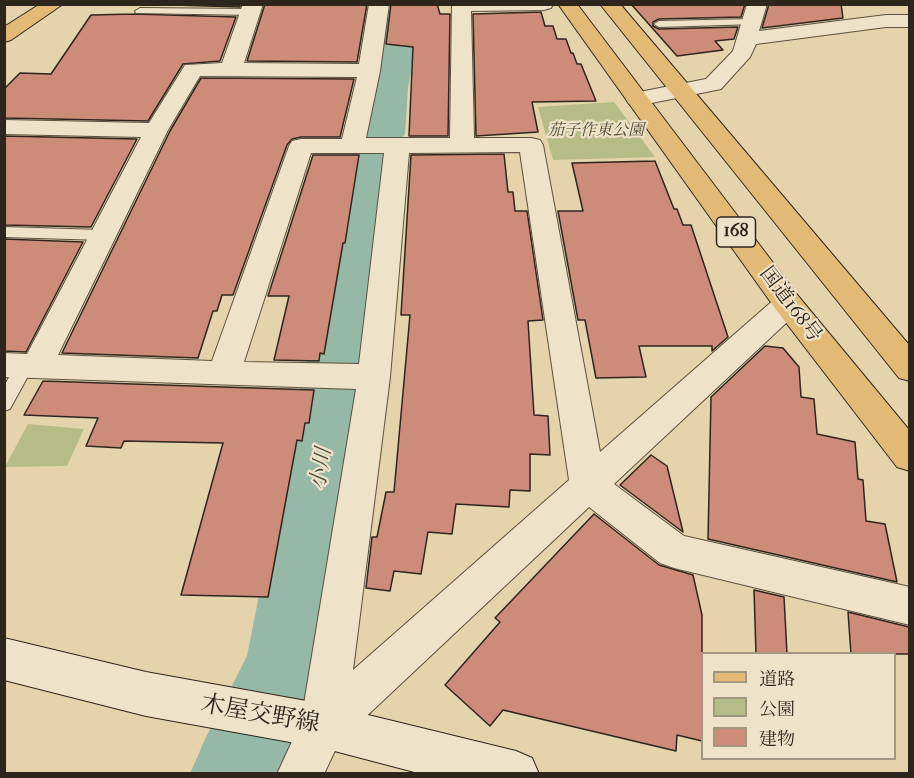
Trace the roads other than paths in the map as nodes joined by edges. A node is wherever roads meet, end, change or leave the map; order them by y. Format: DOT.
graph roads {
  1 [pos="54,4"];
  2 [pos="379,4"];
  3 [pos="544,4"];
  4 [pos="567,4"];
  5 [pos="609,4"];
  6 [pos="252,8"];
  7 [pos="140,11"];
  8 [pos="909,21"];
  9 [pos="753,22"];
  10 [pos="659,24"];
  11 [pos="4,36"];
  12 [pos="231,69"];
  13 [pos="369,71"];
  14 [pos="679,90"];
  15 [pos="637,99"];
  16 [pos="4,127"];
  17 [pos="156,130"];
  18 [pos="462,144"];
  19 [pos="396,145"];
  20 [pos="352,146"];
  21 [pos="4,232"];
  22 [pos="103,235"];
  23 [pos="788,304"];
  24 [pos="22,365"];
  25 [pos="909,369"];
  26 [pos="224,374"];
  27 [pos="346,376"];
  28 [pos="4,404"];
  29 [pos="909,457"];
  30 [pos="588,485"];
  31 [pos="909,606"];
  32 [pos="4,658"];
  33 [pos="287,720"];
  34 [pos="300,774"];
  35 [pos="516,774"];
  1 -- 11 [label="main road"];
  2 -- 13 [label="street"];
  3 -- 18 [label="street"];
  4 -- 15 [label="main road, 国道168号 / 168"];
  5 -- 14 [label="main road, 168"];
  6 -- 7 [label="lane"];
  6 -- 12 [label="street"];
  8 -- 9 [label="street"];
  9 -- 10 [label="lane"];
  9 -- 14 [label="street"];
  12 -- 13 [label="street"];
  12 -- 17 [label="street"];
  13 -- 20 [label="street"];
  14 -- 15 [label="street"];
  14 -- 25 [label="main road, 168"];
  15 -- 23 [label="main road, 国道168号 / 168"];
  16 -- 17 [label="street"];
  17 -- 22 [label="street"];
  18 -- 19 [label="street"];
  18 -- 30 [label="street"];
  19 -- 20 [label="street"];
  19 -- 27 [label="street"];
  20 -- 26 [label="street"];
  21 -- 22 [label="lane"];
  22 -- 24 [label="street"];
  23 -- 29 [label="main road, 国道168号 / 168"];
  23 -- 30 [label="street"];
  24 -- 26 [label="street"];
  24 -- 28 [label="lane"];
  26 -- 27 [label="street"];
  27 -- 33 [label="street"];
  30 -- 31 [label="street"];
  30 -- 33 [label="street"];
  32 -- 33 [label="street, 木屋交野線"];
  33 -- 34 [label="street"];
  33 -- 35 [label="street, 木屋交野線"];
}
